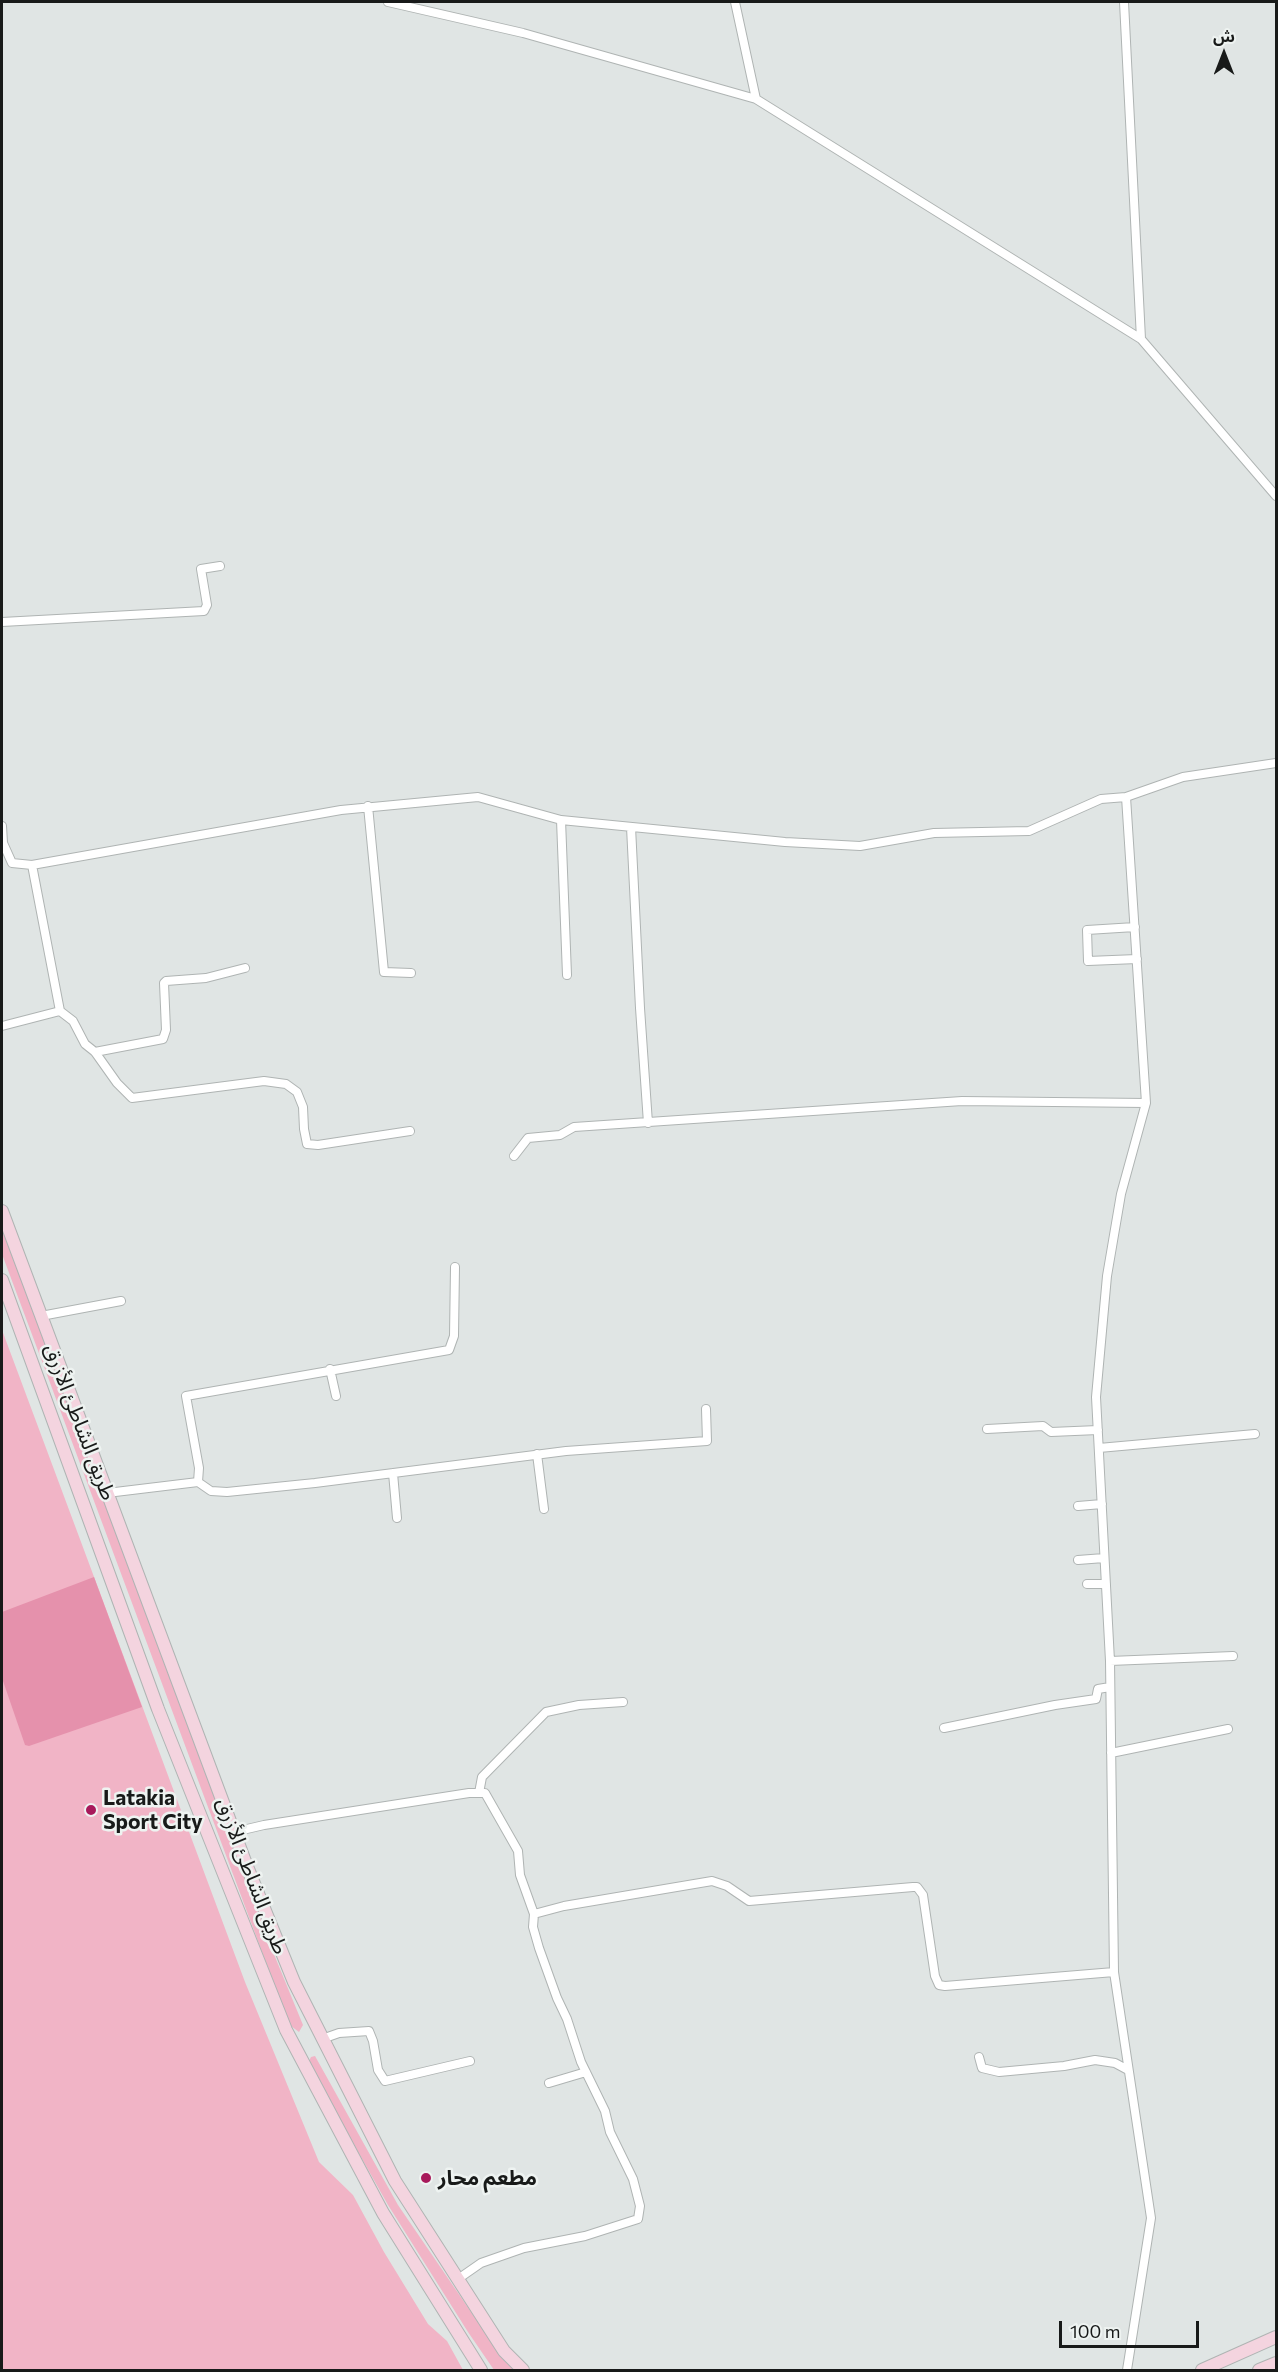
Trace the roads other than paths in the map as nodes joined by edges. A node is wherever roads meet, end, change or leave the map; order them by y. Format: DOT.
graph roads {
  1 [pos="388,2"];
  2 [pos="735,2"];
  3 [pos="1124,2"];
  4 [pos="756,99"];
  5 [pos="1141,339"];
  6 [pos="1276,496"];
  7 [pos="220,566"];
  8 [pos="2,622"];
  9 [pos="1276,763"];
  10 [pos="1126,797"];
  11 [pos="368,806"];
  12 [pos="561,820"];
  13 [pos="2,826"];
  14 [pos="631,827"];
  15 [pos="32,865"];
  16 [pos="1134,927"];
  17 [pos="1137,959"];
  18 [pos="245,968"];
  19 [pos="411,973"];
  20 [pos="567,975"];
  21 [pos="60,1011"];
  22 [pos="2,1026"];
  23 [pos="95,1052"];
  24 [pos="1146,1103"];
  25 [pos="648,1123"];
  26 [pos="410,1131"];
  27 [pos="514,1156"];
  28 [pos="2,1211"];
  29 [pos="455,1267"];
  30 [pos="2,1280"];
  31 [pos="121,1301"];
  32 [pos="41,1316"];
  33 [pos="330,1369"];
  34 [pos="336,1396"];
  35 [pos="705,1409"];
  36 [pos="987,1429"];
  37 [pos="1098,1430"];
  38 [pos="1255,1434"];
  39 [pos="1099,1448"];
  40 [pos="537,1454"];
  41 [pos="393,1473"];
  42 [pos="198,1482"];
  43 [pos="107,1493"];
  44 [pos="1102,1504"];
  45 [pos="1078,1506"];
  46 [pos="544,1509"];
  47 [pos="397,1518"];
  48 [pos="1104,1558"];
  49 [pos="1078,1560"];
  50 [pos="1087,1584"];
  51 [pos="1106,1584"];
  52 [pos="1233,1656"];
  53 [pos="1110,1661"];
  54 [pos="1110,1687"];
  55 [pos="623,1702"];
  56 [pos="944,1728"];
  57 [pos="1228,1729"];
  58 [pos="1111,1753"];
  59 [pos="479,1793"];
  60 [pos="234,1832"];
  61 [pos="534,1914"];
  62 [pos="1114,1972"];
  63 [pos="322,2039"];
  64 [pos="979,2058"];
  65 [pos="470,2061"];
  66 [pos="1128,2070"];
  67 [pos="586,2072"];
  68 [pos="549,2083"];
  69 [pos="458,2279"];
  70 [pos="1276,2337"];
  71 [pos="1276,2363"];
  72 [pos="481,2370"];
  73 [pos="523,2370"];
  74 [pos="1127,2370"];
  75 [pos="1202,2370"];
  76 [pos="1259,2370"];
  1 -- 4 [label="street"];
  2 -- 4 [label="street"];
  3 -- 5 [label="street"];
  4 -- 5 [label="street"];
  5 -- 6 [label="street"];
  7 -- 8 [label="street"];
  9 -- 10 [label="street"];
  10 -- 14 [label="street"];
  10 -- 16 [label="street"];
  11 -- 12 [label="street"];
  11 -- 15 [label="street"];
  11 -- 19 [label="street"];
  12 -- 14 [label="street"];
  12 -- 20 [label="street"];
  13 -- 15 [label="street"];
  14 -- 25 [label="street"];
  15 -- 21 [label="street"];
  16 -- 17 [label="street"];
  16 -- 17 [label="street"];
  17 -- 24 [label="street"];
  18 -- 23 [label="street"];
  21 -- 22 [label="street"];
  21 -- 23 [label="street"];
  23 -- 26 [label="street"];
  24 -- 25 [label="street"];
  24 -- 37 [label="street"];
  25 -- 27 [label="street"];
  28 -- 32 [label="main road, طريق الشاطئ الأزرق"];
  29 -- 33 [label="street"];
  30 -- 72 [label="main road, طريق الشاطئ الأزرق"];
  31 -- 32 [label="street"];
  32 -- 43 [label="main road, طريق الشاطئ الأزرق"];
  33 -- 34 [label="street"];
  33 -- 42 [label="street"];
  35 -- 40 [label="street"];
  36 -- 37 [label="street"];
  37 -- 39 [label="street"];
  38 -- 39 [label="street"];
  39 -- 44 [label="street"];
  40 -- 41 [label="street"];
  40 -- 46 [label="street"];
  41 -- 42 [label="street"];
  41 -- 47 [label="street"];
  42 -- 43 [label="street"];
  43 -- 60 [label="main road, طريق الشاطئ الأزرق"];
  44 -- 45 [label="street"];
  44 -- 48 [label="street"];
  48 -- 49 [label="street"];
  48 -- 51 [label="street"];
  50 -- 51 [label="street"];
  51 -- 53 [label="street"];
  52 -- 53 [label="street"];
  53 -- 54 [label="street"];
  54 -- 56 [label="street"];
  54 -- 58 [label="street"];
  55 -- 59 [label="street"];
  57 -- 58 [label="street"];
  58 -- 62 [label="street"];
  59 -- 60 [label="street"];
  59 -- 61 [label="street"];
  60 -- 63 [label="main road, طريق الشاطئ الأزرق"];
  61 -- 62 [label="street"];
  61 -- 67 [label="street"];
  62 -- 66 [label="street"];
  63 -- 65 [label="street"];
  63 -- 69 [label="main road, طريق الشاطئ الأزرق"];
  64 -- 66 [label="street"];
  66 -- 74 [label="street"];
  67 -- 68 [label="street"];
  67 -- 69 [label="street"];
  69 -- 73 [label="main road, طريق الشاطئ الأزرق"];
  70 -- 75 [label="main road"];
  71 -- 76 [label="main road"];
}
